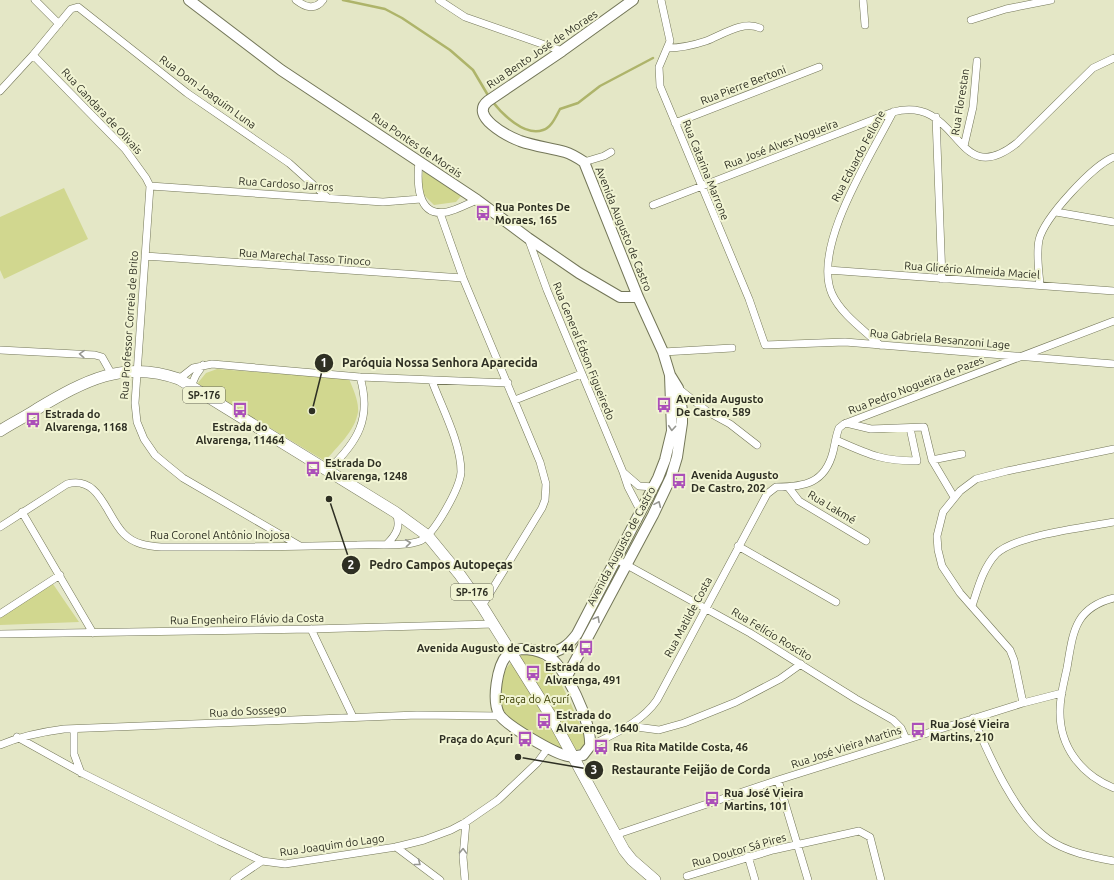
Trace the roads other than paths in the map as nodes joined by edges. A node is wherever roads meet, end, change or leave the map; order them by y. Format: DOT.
graph roads {
  1 [pos="35,0"];
  2 [pos="189,0"];
  3 [pos="296,0"];
  4 [pos="323,0"];
  5 [pos="439,0"];
  6 [pos="633,0"];
  7 [pos="661,0"];
  8 [pos="863,0"];
  9 [pos="1051,0"];
  10 [pos="972,20"];
  11 [pos="59,24"];
  12 [pos="865,25"];
  13 [pos="760,28"];
  14 [pos="668,48"];
  15 [pos="562,51"];
  16 [pos="33,55"];
  17 [pos="1114,58"];
  18 [pos="977,61"];
  19 [pos="819,68"];
  20 [pos="0,91"];
  21 [pos="484,104"];
  22 [pos="893,112"];
  23 [pos="936,117"];
  24 [pos="675,123"];
  25 [pos="964,146"];
  26 [pos="610,152"];
  27 [pos="1114,157"];
  28 [pos="419,161"];
  29 [pos="584,162"];
  30 [pos="150,186"];
  31 [pos="701,187"];
  32 [pos="328,198"];
  33 [pos="420,199"];
  34 [pos="476,200"];
  35 [pos="653,205"];
  36 [pos="1056,212"];
  37 [pos="440,213"];
  38 [pos="1114,222"];
  39 [pos="528,238"];
  40 [pos="145,256"];
  41 [pos="828,270"];
  42 [pos="463,278"];
  43 [pos="942,279"];
  44 [pos="1040,285"];
  45 [pos="1114,291"];
  46 [pos="638,297"];
  47 [pos="1114,321"];
  48 [pos="765,345"];
  49 [pos="880,345"];
  50 [pos="732,348"];
  51 [pos="0,350"];
  52 [pos="663,352"];
  53 [pos="1019,357"];
  54 [pos="203,364"];
  55 [pos="1114,364"];
  56 [pos="137,370"];
  57 [pos="110,373"];
  58 [pos="581,374"];
  59 [pos="670,375"];
  60 [pos="360,377"];
  61 [pos="179,379"];
  62 [pos="432,381"];
  63 [pos="508,384"];
  64 [pos="191,386"];
  65 [pos="678,388"];
  66 [pos="515,400"];
  67 [pos="846,423"];
  68 [pos="838,428"];
  69 [pos="910,428"];
  70 [pos="0,431"];
  71 [pos="836,440"];
  72 [pos="757,445"];
  73 [pos="1114,449"];
  74 [pos="962,454"];
  75 [pos="932,460"];
  76 [pos="328,470"];
  77 [pos="623,472"];
  78 [pos="654,487"];
  79 [pos="789,488"];
  80 [pos="954,497"];
  81 [pos="22,512"];
  82 [pos="395,512"];
  83 [pos="641,512"];
  84 [pos="1114,522"];
  85 [pos="0,527"];
  86 [pos="428,536"];
  87 [pos="866,541"];
  88 [pos="387,544"];
  89 [pos="301,546"];
  90 [pos="738,546"];
  91 [pos="616,559"];
  92 [pos="627,564"];
  93 [pos="60,575"];
  94 [pos="1114,598"];
  95 [pos="836,602"];
  96 [pos="482,606"];
  97 [pos="972,606"];
  98 [pos="706,608"];
  99 [pos="0,614"];
  100 [pos="494,624"];
  101 [pos="311,629"];
  102 [pos="93,633"];
  103 [pos="0,634"];
  104 [pos="577,634"];
  105 [pos="586,639"];
  106 [pos="512,652"];
  107 [pos="546,654"];
  108 [pos="801,664"];
  109 [pos="566,678"];
  110 [pos="1062,693"];
  111 [pos="1023,703"];
  112 [pos="500,716"];
  113 [pos="352,717"];
  114 [pos="973,718"];
  115 [pos="628,726"];
  116 [pos="74,730"];
  117 [pos="17,737"];
  118 [pos="906,739"];
  119 [pos="0,745"];
  120 [pos="590,746"];
  121 [pos="548,748"];
  122 [pos="574,757"];
  123 [pos="82,773"];
  124 [pos="778,780"];
  125 [pos="1114,788"];
  126 [pos="466,822"];
  127 [pos="616,835"];
  128 [pos="798,845"];
  129 [pos="396,847"];
  130 [pos="748,856"];
  131 [pos="262,861"];
  132 [pos="1114,861"];
  133 [pos="687,876"];
  134 [pos="234,880"];
  135 [pos="440,880"];
  136 [pos="465,880"];
  137 [pos="655,880"];
  138 [pos="755,880"];
  139 [pos="808,880"];
  140 [pos="881,880"];
  1 -- 11 [label="street"];
  2 -- 28 [label="street, Rua Pontes de Morais"];
  3 -- 4 [label="street"];
  5 -- 15 [label="street"];
  6 -- 15 [label="street, Rua Bento José de Moraes"];
  7 -- 14 [label="street, Rua Catarina Marrone"];
  8 -- 12 [label="street"];
  9 -- 10 [label="street"];
  11 -- 16 [label="street"];
  11 -- 32 [label="street, Rua Dom Joaquim Luna"];
  13 -- 14 [label="street"];
  14 -- 24 [label="street, Rua Catarina Marrone"];
  15 -- 21 [label="street, Rua Bento José de Moraes"];
  16 -- 20 [label="street"];
  16 -- 30 [label="street, Rua Gandara de Olivais"];
  17 -- 25 [label="street, Rua Eduardo Fellone"];
  18 -- 25 [label="street, Rua Florestan"];
  19 -- 24 [label="street, Rua Pierre Bertoni"];
  21 -- 29 [label="street, Avenida Augusto de Castro"];
  22 -- 23 [label="street, Rua Eduardo Fellone"];
  22 -- 31 [label="street, Rua José Alves Nogueira"];
  22 -- 41 [label="street, Rua Eduardo Fellone"];
  23 -- 25 [label="street, Rua Eduardo Fellone"];
  23 -- 43 [label="street"];
  24 -- 31 [label="street, Rua Catarina Marrone"];
  26 -- 29 [label="street"];
  27 -- 36 [label="street"];
  28 -- 33 [label="street"];
  28 -- 34 [label="street, Rua Pontes de Morais"];
  29 -- 46 [label="street, Avenida Augusto de Castro"];
  30 -- 32 [label="street, Rua Cardoso Jarros"];
  30 -- 40 [label="street, Rua Professor Correia de Brito"];
  31 -- 35 [label="street, Rua José Alves Nogueira"];
  31 -- 48 [label="street, Rua Catarina Marrone"];
  32 -- 33 [label="street, Rua Cardoso Jarros"];
  33 -- 37 [label="street"];
  34 -- 37 [label="street"];
  34 -- 39 [label="street, Rua Pontes de Morais"];
  36 -- 38 [label="street"];
  36 -- 44 [label="street"];
  37 -- 42 [label="street"];
  39 -- 46 [label="street, Rua Pontes de Morais"];
  39 -- 58 [label="street, Rua General Édson Figueiredo"];
  40 -- 42 [label="street, Rua Marechal Tasso Tinoco"];
  40 -- 56 [label="street, Rua Professor Correia de Brito"];
  41 -- 43 [label="street, Rua Glicério Almeida Maciel"];
  41 -- 49 [label="street, Rua Eduardo Fellone"];
  42 -- 63 [label="street"];
  43 -- 44 [label="street, Rua Glicério Almeida Maciel"];
  44 -- 45 [label="street, Rua Glicério Almeida Maciel"];
  46 -- 52 [label="street, Avenida Augusto de Castro"];
  47 -- 53 [label="street, Rua Pedro Nogueira de Pazes"];
  48 -- 49 [label="street, Rua Gabriela Besanzoni Lage"];
  49 -- 53 [label="street, Rua Gabriela Besanzoni Lage"];
  50 -- 52 [label="street"];
  57 -- 51 [label="street, one-way"];
  52 -- 59 [label="street, Avenida Augusto de Castro"];
  53 -- 55 [label="street, Rua Gabriela Besanzoni Lage"];
  53 -- 67 [label="street, Rua Pedro Nogueira de Pazes"];
  54 -- 60 [label="street"];
  54 -- 61 [label="street"];
  54 -- 64 [label="street"];
  56 -- 57 [label="main road, SP-176"];
  56 -- 61 [label="main road, SP-176"];
  56 -- 89 [label="street, Rua Professor Correia de Brito"];
  57 -- 70 [label="main road, SP-176"];
  58 -- 66 [label="street"];
  58 -- 77 [label="street, Rua General Édson Figueiredo"];
  59 -- 65 [label="street, Avenida Augusto de Castro"];
  59 -- 78 [label="street, Avenida Augusto de Castro, one-way"];
  60 -- 62 [label="street"];
  60 -- 76 [label="street"];
  61 -- 64 [label="main road, SP-176"];
  62 -- 63 [label="street"];
  62 -- 86 [label="street"];
  63 -- 66 [label="street"];
  64 -- 76 [label="main road, SP-176"];
  65 -- 72 [label="street"];
  92 -- 65 [label="street, Avenida Augusto de Castro, one-way"];
  66 -- 96 [label="street"];
  67 -- 68 [label="street, Rua Pedro Nogueira de Pazes"];
  67 -- 69 [label="street"];
  68 -- 71 [label="street, Rua Matilde Costa"];
  69 -- 71 [label="street"];
  69 -- 75 [label="street"];
  71 -- 79 [label="street, Rua Matilde Costa"];
  73 -- 80 [label="street"];
  74 -- 75 [label="street"];
  75 -- 80 [label="street"];
  76 -- 82 [label="main road, SP-176"];
  77 -- 78 [label="street, Rua General Édson Figueiredo"];
  77 -- 83 [label="street, Rua General Édson Figueiredo"];
  78 -- 83 [label="street, Avenida Augusto de Castro"];
  79 -- 87 [label="street, Rua Lakmé"];
  79 -- 90 [label="street, Rua Matilde Costa"];
  80 -- 97 [label="street"];
  81 -- 85 [label="street, Rua Coronel Antônio Inojosa"];
  81 -- 89 [label="street, Rua Coronel Antônio Inojosa"];
  81 -- 93 [label="street"];
  82 -- 86 [label="main road, SP-176"];
  82 -- 88 [label="street"];
  83 -- 91 [label="street, Avenida Augusto de Castro"];
  84 -- 97 [label="street"];
  88 -- 86 [label="street, Rua Coronel Antônio Inojosa, one-way"];
  86 -- 96 [label="main road, SP-176"];
  88 -- 89 [label="street, Rua Coronel Antônio Inojosa"];
  90 -- 95 [label="street"];
  90 -- 98 [label="street, Rua Matilde Costa"];
  91 -- 92 [label="street, Rua Felício Roscito"];
  91 -- 104 [label="street, Avenida Augusto de Castro"];
  92 -- 98 [label="street, Rua Felício Roscito"];
  105 -- 92 [label="street, Avenida Augusto de Castro, one-way"];
  93 -- 99 [label="street"];
  93 -- 102 [label="street"];
  94 -- 110 [label="street"];
  96 -- 100 [label="main road, SP-176"];
  97 -- 111 [label="street"];
  98 -- 108 [label="street, Rua Felício Roscito"];
  98 -- 115 [label="street, Rua Matilde Costa"];
  100 -- 101 [label="street, Rua Engenheiro Flávio da Costa"];
  100 -- 106 [label="main road, SP-176"];
  101 -- 102 [label="street, Rua Engenheiro Flávio da Costa"];
  101 -- 113 [label="street"];
  102 -- 103 [label="street, Rua Engenheiro Flávio da Costa"];
  104 -- 105 [label="street"];
  104 -- 107 [label="street, Avenida Augusto de Castro"];
  105 -- 109 [label="street, Avenida Augusto de Castro"];
  106 -- 107 [label="street"];
  106 -- 112 [label="street"];
  106 -- 122 [label="main road, SP-176"];
  107 -- 109 [label="street"];
  108 -- 115 [label="street"];
  108 -- 118 [label="street, Rua Felício Roscito"];
  109 -- 120 [label="street"];
  110 -- 111 [label="street, Rua José Vieira Martins"];
  110 -- 125 [label="street"];
  111 -- 114 [label="street, Rua José Vieira Martins"];
  112 -- 113 [label="street, Rua do Sossego"];
  112 -- 121 [label="street"];
  113 -- 116 [label="street, Rua do Sossego"];
  114 -- 118 [label="street, Rua José Vieira Martins"];
  114 -- 132 [label="street"];
  115 -- 120 [label="street, Rua Matilde Costa"];
  116 -- 117 [label="street, Rua do Sossego"];
  116 -- 123 [label="street"];
  117 -- 119 [label="street, Rua do Sossego"];
  117 -- 123 [label="street, Rua Joaquim do Lago"];
  118 -- 124 [label="street, Rua José Vieira Martins"];
  120 -- 122 [label="street"];
  121 -- 122 [label="street"];
  121 -- 126 [label="street, Rua Joaquim do Lago"];
  122 -- 127 [label="main road, SP-176"];
  123 -- 131 [label="street, Rua Joaquim do Lago"];
  124 -- 127 [label="street, Rua José Vieira Martins"];
  124 -- 128 [label="street"];
  126 -- 129 [label="street, Rua Joaquim do Lago"];
  136 -- 126 [label="street, one-way"];
  127 -- 137 [label="main road, SP-176"];
  128 -- 130 [label="street, Rua Doutor Sá Pires"];
  128 -- 139 [label="street"];
  128 -- 140 [label="street, Rua Doutor Sá Pires"];
  129 -- 131 [label="street, Rua Joaquim do Lago"];
  129 -- 135 [label="street, one-way"];
  130 -- 133 [label="street, Rua Doutor Sá Pires"];
  130 -- 138 [label="street"];
  131 -- 134 [label="street"];
}
